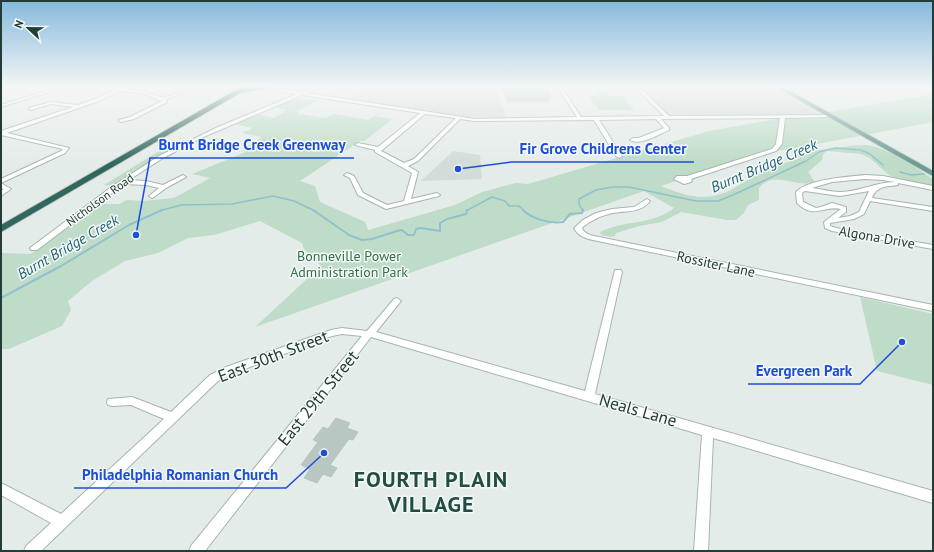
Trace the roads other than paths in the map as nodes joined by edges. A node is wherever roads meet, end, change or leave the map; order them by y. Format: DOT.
graph roads {
  1 [pos="64,112"];
  2 [pos="144,112"];
  3 [pos="195,112"];
  4 [pos="197,112"];
  5 [pos="258,112"];
  6 [pos="415,112"];
  7 [pos="575,112"];
  8 [pos="662,112"];
  9 [pos="822,112"];
  10 [pos="423,113"];
  11 [pos="829,116"];
  12 [pos="783,117"];
  13 [pos="459,118"];
  14 [pos="658,118"];
  15 [pos="668,118"];
  16 [pos="596,119"];
  17 [pos="580,120"];
  18 [pos="121,121"];
  19 [pos="1,133"];
  20 [pos="632,140"];
  21 [pos="358,145"];
  22 [pos="379,149"];
  23 [pos="619,156"];
  24 [pos="405,165"];
  25 [pos="347,174"];
  26 [pos="933,174"];
  27 [pos="182,177"];
  28 [pos="687,178"];
  29 [pos="1,181"];
  30 [pos="124,182"];
  31 [pos="1,185"];
  32 [pos="915,185"];
  33 [pos="164,187"];
  34 [pos="933,188"];
  35 [pos="807,189"];
  36 [pos="872,189"];
  37 [pos="1,194"];
  38 [pos="437,195"];
  39 [pos="152,196"];
  40 [pos="868,199"];
  41 [pos="647,201"];
  42 [pos="407,204"];
  43 [pos="933,209"];
  44 [pos="1,221"];
  45 [pos="827,222"];
  46 [pos="1,229"];
  47 [pos="933,247"];
  48 [pos="34,248"];
  49 [pos="618,272"];
  50 [pos="397,302"];
  51 [pos="933,308"];
  52 [pos="342,331"];
  53 [pos="368,335"];
  54 [pos="589,396"];
  55 [pos="112,402"];
  56 [pos="171,417"];
  57 [pos="708,431"];
  58 [pos="1,488"];
  59 [pos="933,496"];
  60 [pos="62,522"];
  61 [pos="31,551"];
  62 [pos="196,551"];
  63 [pos="701,551"];
  1 -- 19 [label="street"];
  2 -- 18 [label="street"];
  3 -- 44 [label="highway"];
  4 -- 46 [label="highway"];
  5 -- 30 [label="street, Nicholson Road"];
  6 -- 10 [label="street"];
  7 -- 17 [label="street"];
  8 -- 15 [label="street"];
  9 -- 11 [label="main road"];
  10 -- 13 [label="street"];
  10 -- 22 [label="street"];
  11 -- 12 [label="street"];
  11 -- 26 [label="main road"];
  12 -- 15 [label="street"];
  12 -- 28 [label="street"];
  13 -- 17 [label="street"];
  13 -- 24 [label="street"];
  14 -- 15 [label="street"];
  14 -- 16 [label="street"];
  14 -- 20 [label="street"];
  16 -- 17 [label="street"];
  16 -- 23 [label="street"];
  19 -- 29 [label="street"];
  21 -- 22 [label="street"];
  22 -- 24 [label="street"];
  24 -- 42 [label="street"];
  25 -- 42 [label="street"];
  27 -- 33 [label="street"];
  30 -- 33 [label="street"];
  30 -- 48 [label="street, Nicholson Road"];
  31 -- 37 [label="street"];
  32 -- 34 [label="street"];
  32 -- 35 [label="street"];
  32 -- 36 [label="street"];
  33 -- 39 [label="street"];
  35 -- 36 [label="street"];
  35 -- 45 [label="street, Algona Drive"];
  36 -- 40 [label="street"];
  38 -- 42 [label="street"];
  40 -- 43 [label="street"];
  40 -- 45 [label="street"];
  41 -- 51 [label="street, Rossiter Lane"];
  45 -- 47 [label="street, Algona Drive"];
  49 -- 54 [label="street"];
  50 -- 53 [label="street, East 29th Street"];
  52 -- 53 [label="street, Neals Lane"];
  52 -- 56 [label="street, East 30th Street"];
  53 -- 54 [label="street, Neals Lane"];
  53 -- 62 [label="street, East 29th Street"];
  54 -- 57 [label="street, Neals Lane"];
  55 -- 56 [label="street"];
  56 -- 60 [label="street, East 30th Street"];
  57 -- 59 [label="street, Neals Lane"];
  57 -- 63 [label="street"];
  58 -- 60 [label="street"];
  60 -- 61 [label="street, East 30th Street"];
}
